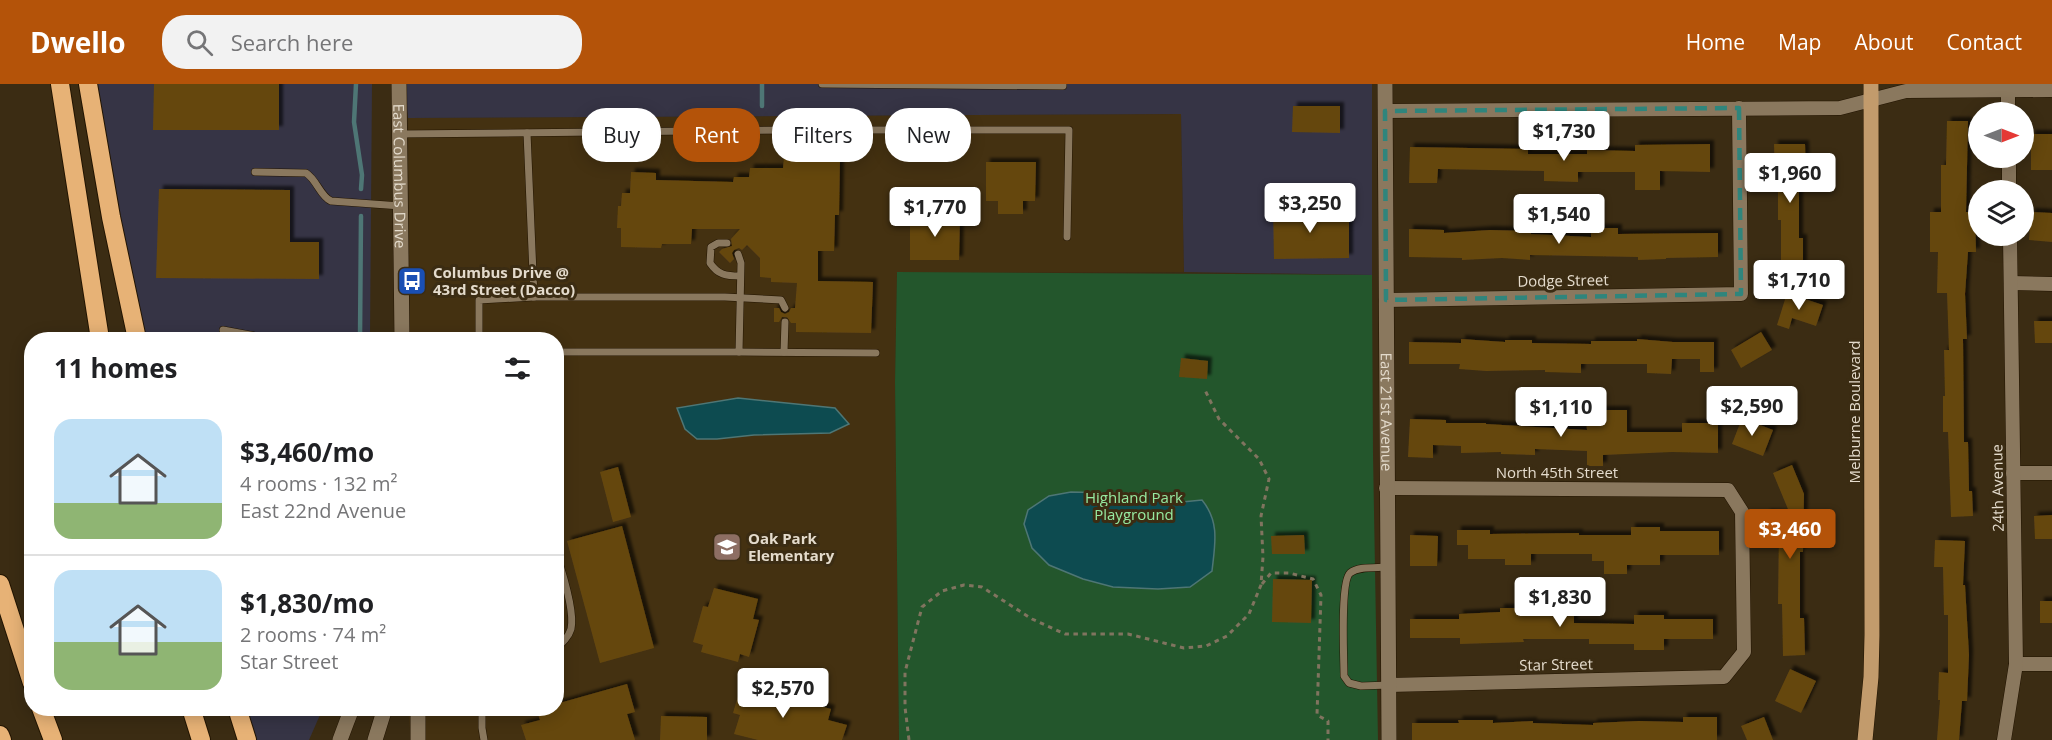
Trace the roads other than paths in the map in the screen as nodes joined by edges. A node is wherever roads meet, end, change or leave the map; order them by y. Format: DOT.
graph roads {
  1 [pos="60,84"];
  2 [pos="88,84"];
  3 [pos="399,84"];
  4 [pos="822,84"];
  5 [pos="1063,84"];
  6 [pos="1385,84"];
  7 [pos="1871,84"];
  8 [pos="2008,90"];
  9 [pos="2052,90"];
  10 [pos="1871,100"];
  11 [pos="2008,102"];
  12 [pos="1739,108"];
  13 [pos="1385,111"];
  14 [pos="527,133"];
  15 [pos="399,134"];
  16 [pos="255,172"];
  17 [pos="401,206"];
  18 [pos="1067,237"];
  19 [pos="727,243"];
  20 [pos="2010,246"];
  21 [pos="738,254"];
  22 [pos="740,276"];
  23 [pos="2011,283"];
  24 [pos="2052,284"];
  25 [pos="534,297"];
  26 [pos="739,297"];
  27 [pos="1386,300"];
  28 [pos="785,308"];
  29 [pos="784,322"];
  30 [pos="223,330"];
  31 [pos="99,332"];
  32 [pos="136,332"];
  33 [pos="234,332"];
  34 [pos="402,332"];
  35 [pos="479,332"];
  36 [pos="564,352"];
  37 [pos="739,352"];
  38 [pos="784,352"];
  39 [pos="876,353"];
  40 [pos="2013,473"];
  41 [pos="2052,473"];
  42 [pos="1386,488"];
  43 [pos="1387,567"];
  44 [pos="564,577"];
  45 [pos="0,584"];
  46 [pos="564,640"];
  47 [pos="24,658"];
  48 [pos="2016,664"];
  49 [pos="2052,664"];
  50 [pos="1724,676"];
  51 [pos="1389,685"];
  52 [pos="44,716"];
  53 [pos="194,716"];
  54 [pos="239,716"];
  55 [pos="349,716"];
  56 [pos="382,716"];
  57 [pos="420,716"];
  58 [pos="482,716"];
  59 [pos="0,735"];
  60 [pos="246,737"];
  61 [pos="2,740"];
  62 [pos="53,740"];
  63 [pos="201,740"];
  64 [pos="340,740"];
  65 [pos="375,740"];
  66 [pos="418,740"];
  67 [pos="484,740"];
  68 [pos="1389,740"];
  69 [pos="1865,740"];
  70 [pos="2004,740"];
  1 -- 31 [label="highway"];
  2 -- 32 [label="highway"];
  3 -- 15 [label="street, East Columbus Drive"];
  4 -- 5 [label="lane"];
  6 -- 13 [label="street, East 21st Avenue"];
  7 -- 10 [label="main road, Melburne Boulevard"];
  8 -- 9 [label="street"];
  8 -- 10 [label="street"];
  8 -- 11 [label="street"];
  10 -- 12 [label="street"];
  10 -- 69 [label="main road, Melburne Boulevard"];
  12 -- 13 [label="street"];
  12 -- 27 [label="street, Dodge Street"];
  13 -- 27 [label="street, East 21st Avenue"];
  14 -- 15 [label="lane"];
  14 -- 18 [label="lane"];
  14 -- 25 [label="lane"];
  15 -- 17 [label="street, East Columbus Drive"];
  16 -- 17 [label="lane"];
  17 -- 34 [label="street, East Columbus Drive"];
  19 -- 22 [label="lane"];
  20 -- 23 [label="street, 24th Avenue"];
  21 -- 22 [label="lane"];
  22 -- 26 [label="lane"];
  23 -- 24 [label="street"];
  23 -- 40 [label="street, 24th Avenue"];
  25 -- 26 [label="lane"];
  25 -- 35 [label="lane"];
  26 -- 28 [label="lane"];
  26 -- 37 [label="lane"];
  27 -- 42 [label="street, East 21st Avenue"];
  29 -- 38 [label="lane"];
  30 -- 33 [label="lane"];
  36 -- 37 [label="lane"];
  37 -- 38 [label="lane"];
  38 -- 39 [label="lane"];
  40 -- 41 [label="street"];
  40 -- 48 [label="street, 24th Avenue"];
  42 -- 43 [label="street, East 21st Avenue"];
  42 -- 50 [label="street, North 45th Street"];
  43 -- 51 [label="street, East 21st Avenue"];
  43 -- 51 [label="lane"];
  44 -- 46 [label="lane"];
  45 -- 47 [label="highway"];
  48 -- 49 [label="street"];
  48 -- 70 [label="street, 24th Avenue"];
  50 -- 51 [label="street, Star Street"];
  51 -- 68 [label="street, East 21st Avenue"];
  52 -- 62 [label="highway"];
  53 -- 63 [label="highway"];
  54 -- 60 [label="highway"];
  55 -- 64 [label="street"];
  56 -- 65 [label="street"];
  57 -- 66 [label="street"];
  58 -- 67 [label="lane"];
  59 -- 61 [label="highway"];
}
